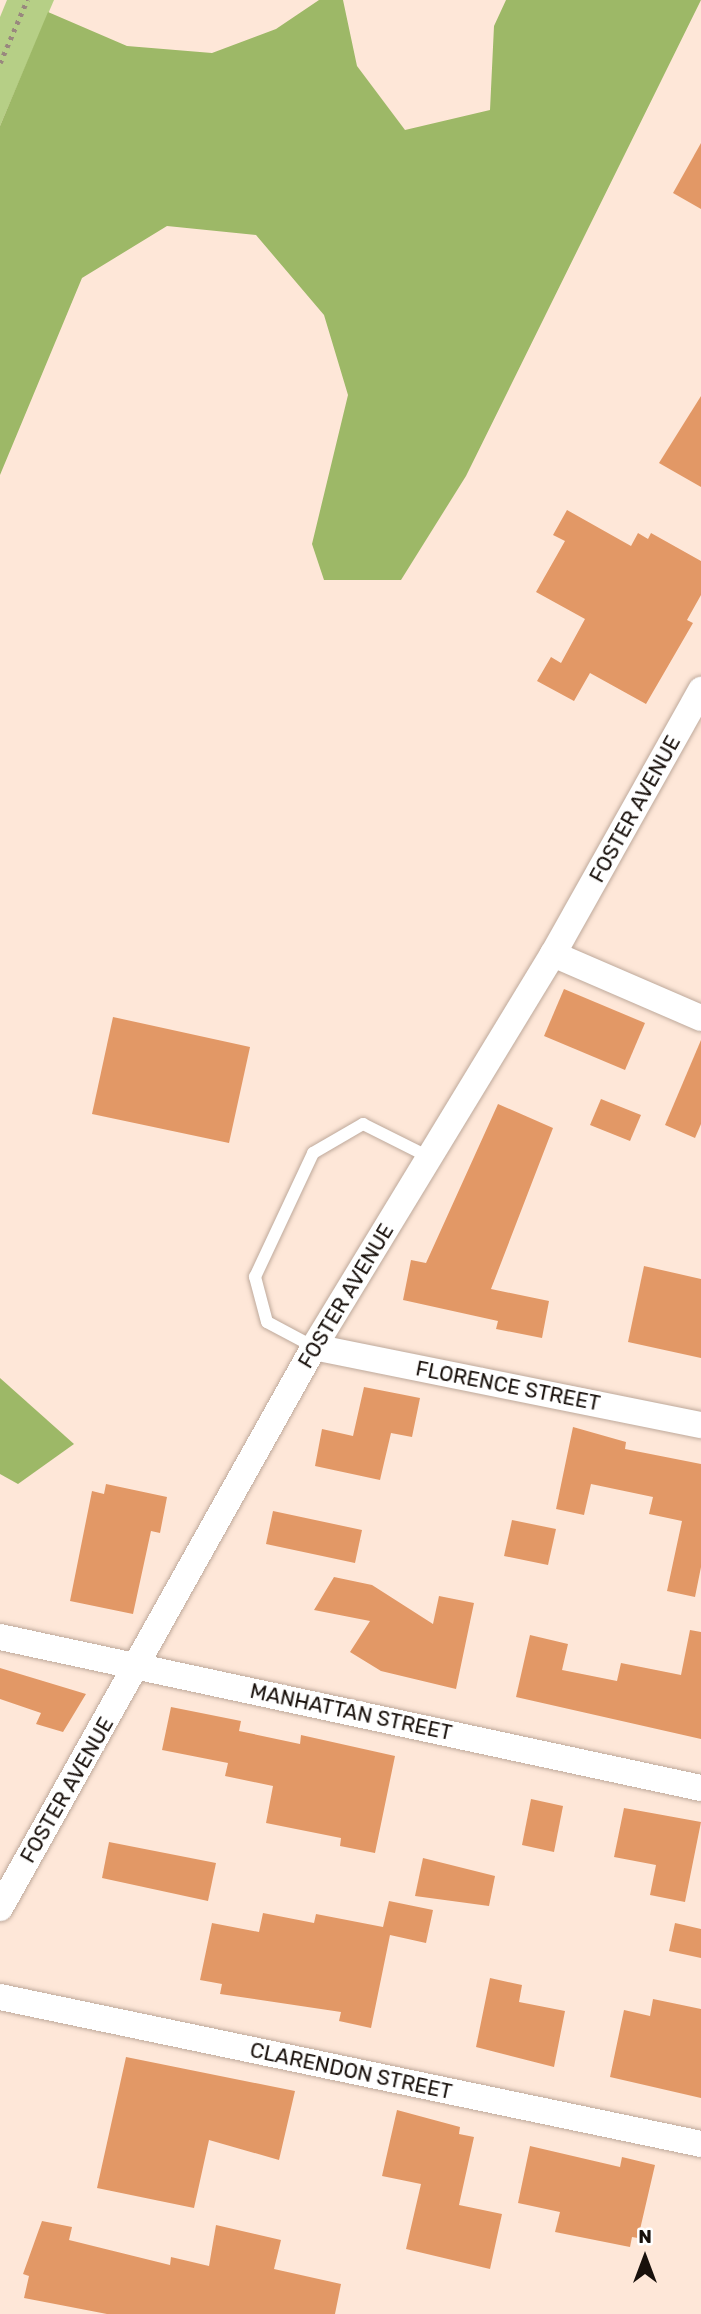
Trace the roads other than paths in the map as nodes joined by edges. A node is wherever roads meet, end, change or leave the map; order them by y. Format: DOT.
graph roads {
  1 [pos="701,690"];
  2 [pos="553,954"];
  3 [pos="701,1018"];
  4 [pos="429,1157"];
  5 [pos="314,1347"];
  6 [pos="701,1425"];
  7 [pos="0,1637"];
  8 [pos="138,1666"];
  9 [pos="701,1788"];
  10 [pos="0,1908"];
  11 [pos="0,1997"];
  12 [pos="701,2144"];
  1 -- 2 [label="street, FOSTER AVENUE"];
  2 -- 3 [label="street"];
  2 -- 4 [label="street, FOSTER AVENUE"];
  4 -- 5 [label="street, FOSTER AVENUE"];
  4 -- 5 [label="lane"];
  5 -- 6 [label="street, FLORENCE STREET"];
  5 -- 8 [label="street, FOSTER AVENUE"];
  7 -- 8 [label="street, MANHATTAN STREET"];
  8 -- 9 [label="street, MANHATTAN STREET"];
  8 -- 10 [label="street, FOSTER AVENUE"];
  11 -- 12 [label="street, CLARENDON STREET"];
}
